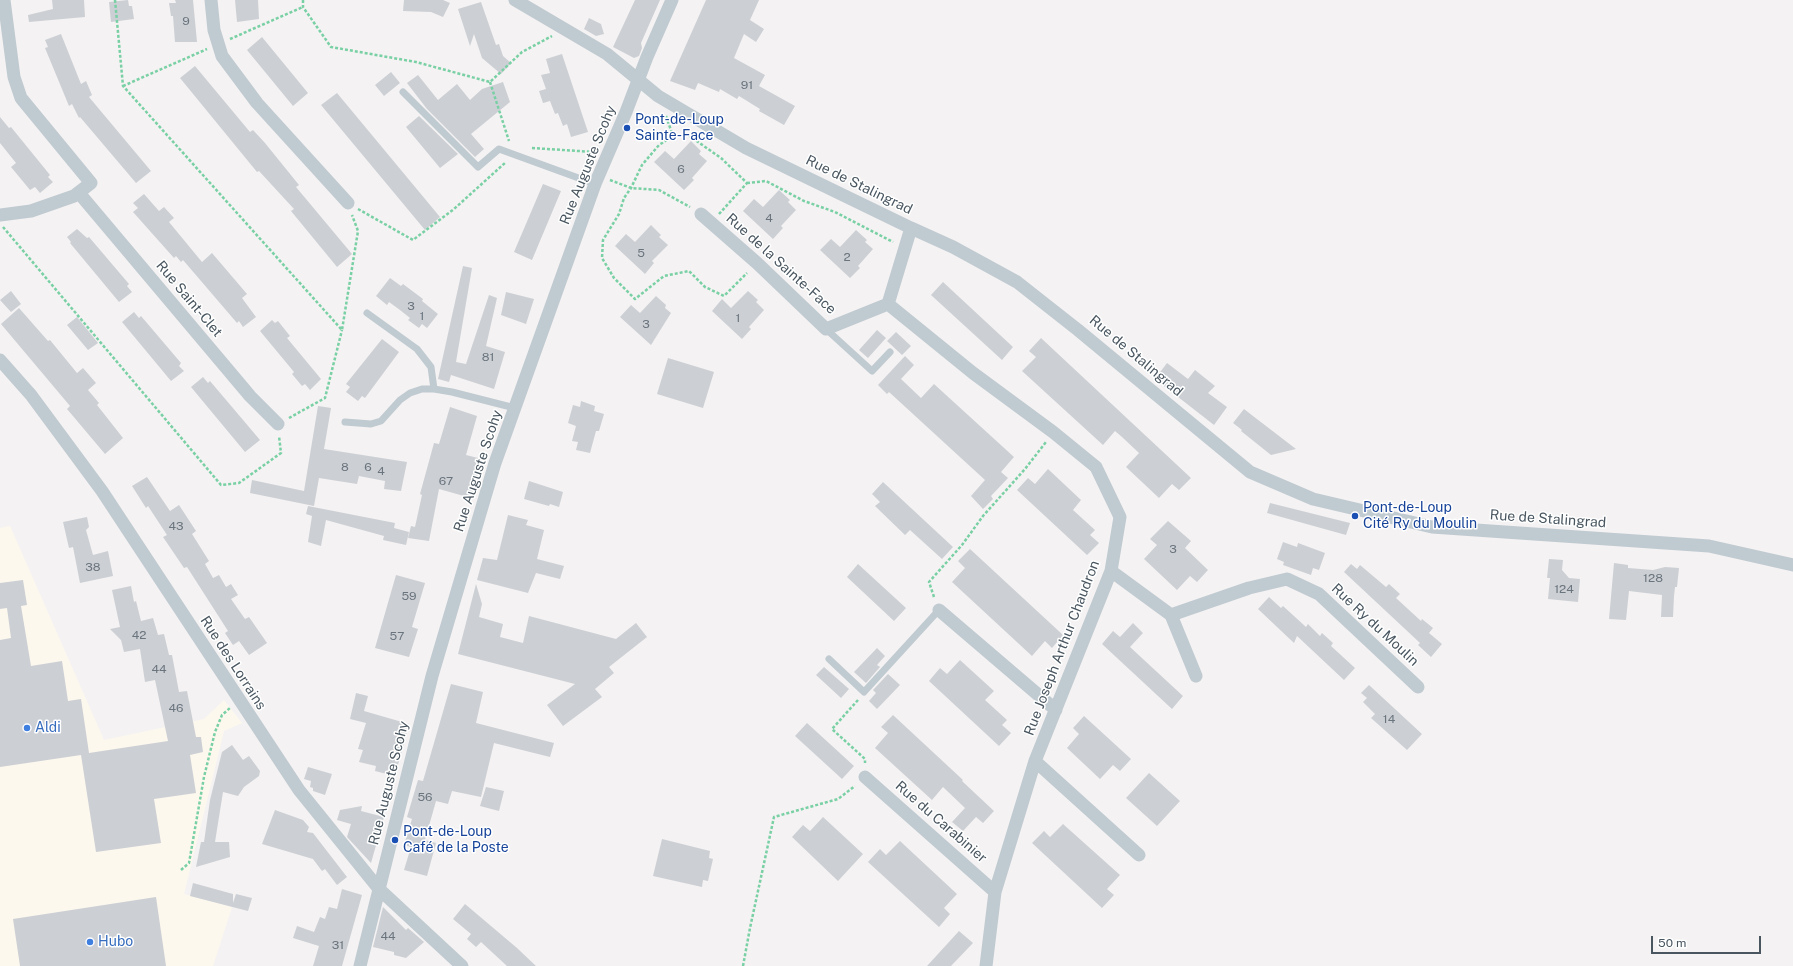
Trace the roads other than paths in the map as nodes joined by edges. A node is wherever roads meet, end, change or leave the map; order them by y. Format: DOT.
graph roads {
  1 [pos="4,0"];
  2 [pos="211,0"];
  3 [pos="515,0"];
  4 [pos="672,0"];
  5 [pos="639,80"];
  6 [pos="403,92"];
  7 [pos="597,180"];
  8 [pos="79,193"];
  9 [pos="348,203"];
  10 [pos="701,214"];
  11 [pos="0,215"];
  12 [pos="911,228"];
  13 [pos="888,304"];
  14 [pos="367,313"];
  15 [pos="826,328"];
  16 [pos="890,352"];
  17 [pos="0,360"];
  18 [pos="434,389"];
  19 [pos="515,408"];
  20 [pos="345,422"];
  21 [pos="278,424"];
  22 [pos="1793,565"];
  23 [pos="1111,571"];
  24 [pos="939,610"];
  25 [pos="1171,615"];
  26 [pos="829,659"];
  27 [pos="1196,676"];
  28 [pos="1418,687"];
  29 [pos="1056,710"];
  30 [pos="1035,761"];
  31 [pos="865,777"];
  32 [pos="1139,855"];
  33 [pos="379,889"];
  34 [pos="995,892"];
  35 [pos="990,963"];
  36 [pos="360,966"];
  37 [pos="462,966"];
  1 -- 8 [label="street"];
  2 -- 9 [label="street"];
  3 -- 5 [label="street, Rue de Stalingrad"];
  4 -- 5 [label="street, Rue Auguste Scohy"];
  5 -- 7 [label="street, Rue Auguste Scohy"];
  5 -- 12 [label="street, Rue de Stalingrad"];
  6 -- 7 [label="lane"];
  7 -- 19 [label="street, Rue Auguste Scohy"];
  8 -- 11 [label="street"];
  8 -- 21 [label="street, Rue Saint-Clet"];
  10 -- 15 [label="street, Rue de la Sainte-Face"];
  12 -- 13 [label="street"];
  12 -- 22 [label="street, Rue de Stalingrad"];
  13 -- 15 [label="street, Rue de la Sainte-Face"];
  13 -- 23 [label="street, Rue Joseph Arthur Chaudron"];
  14 -- 18 [label="lane"];
  15 -- 16 [label="lane"];
  17 -- 33 [label="street, Rue des Lorrains"];
  18 -- 19 [label="lane"];
  18 -- 20 [label="lane"];
  19 -- 33 [label="street, Rue Auguste Scohy"];
  23 -- 25 [label="street"];
  23 -- 29 [label="street, Rue Joseph Arthur Chaudron"];
  24 -- 26 [label="lane"];
  24 -- 29 [label="street"];
  25 -- 27 [label="street"];
  25 -- 28 [label="street, Rue Ry du Moulin"];
  29 -- 30 [label="street, Rue Joseph Arthur Chaudron"];
  30 -- 32 [label="street"];
  30 -- 34 [label="street, Rue Joseph Arthur Chaudron"];
  31 -- 34 [label="street, Rue du Carabinier"];
  33 -- 36 [label="street, Rue Auguste Scohy"];
  33 -- 37 [label="street, Rue des Lorrains"];
  34 -- 35 [label="street, Rue Joseph Arthur Chaudron"];
}
